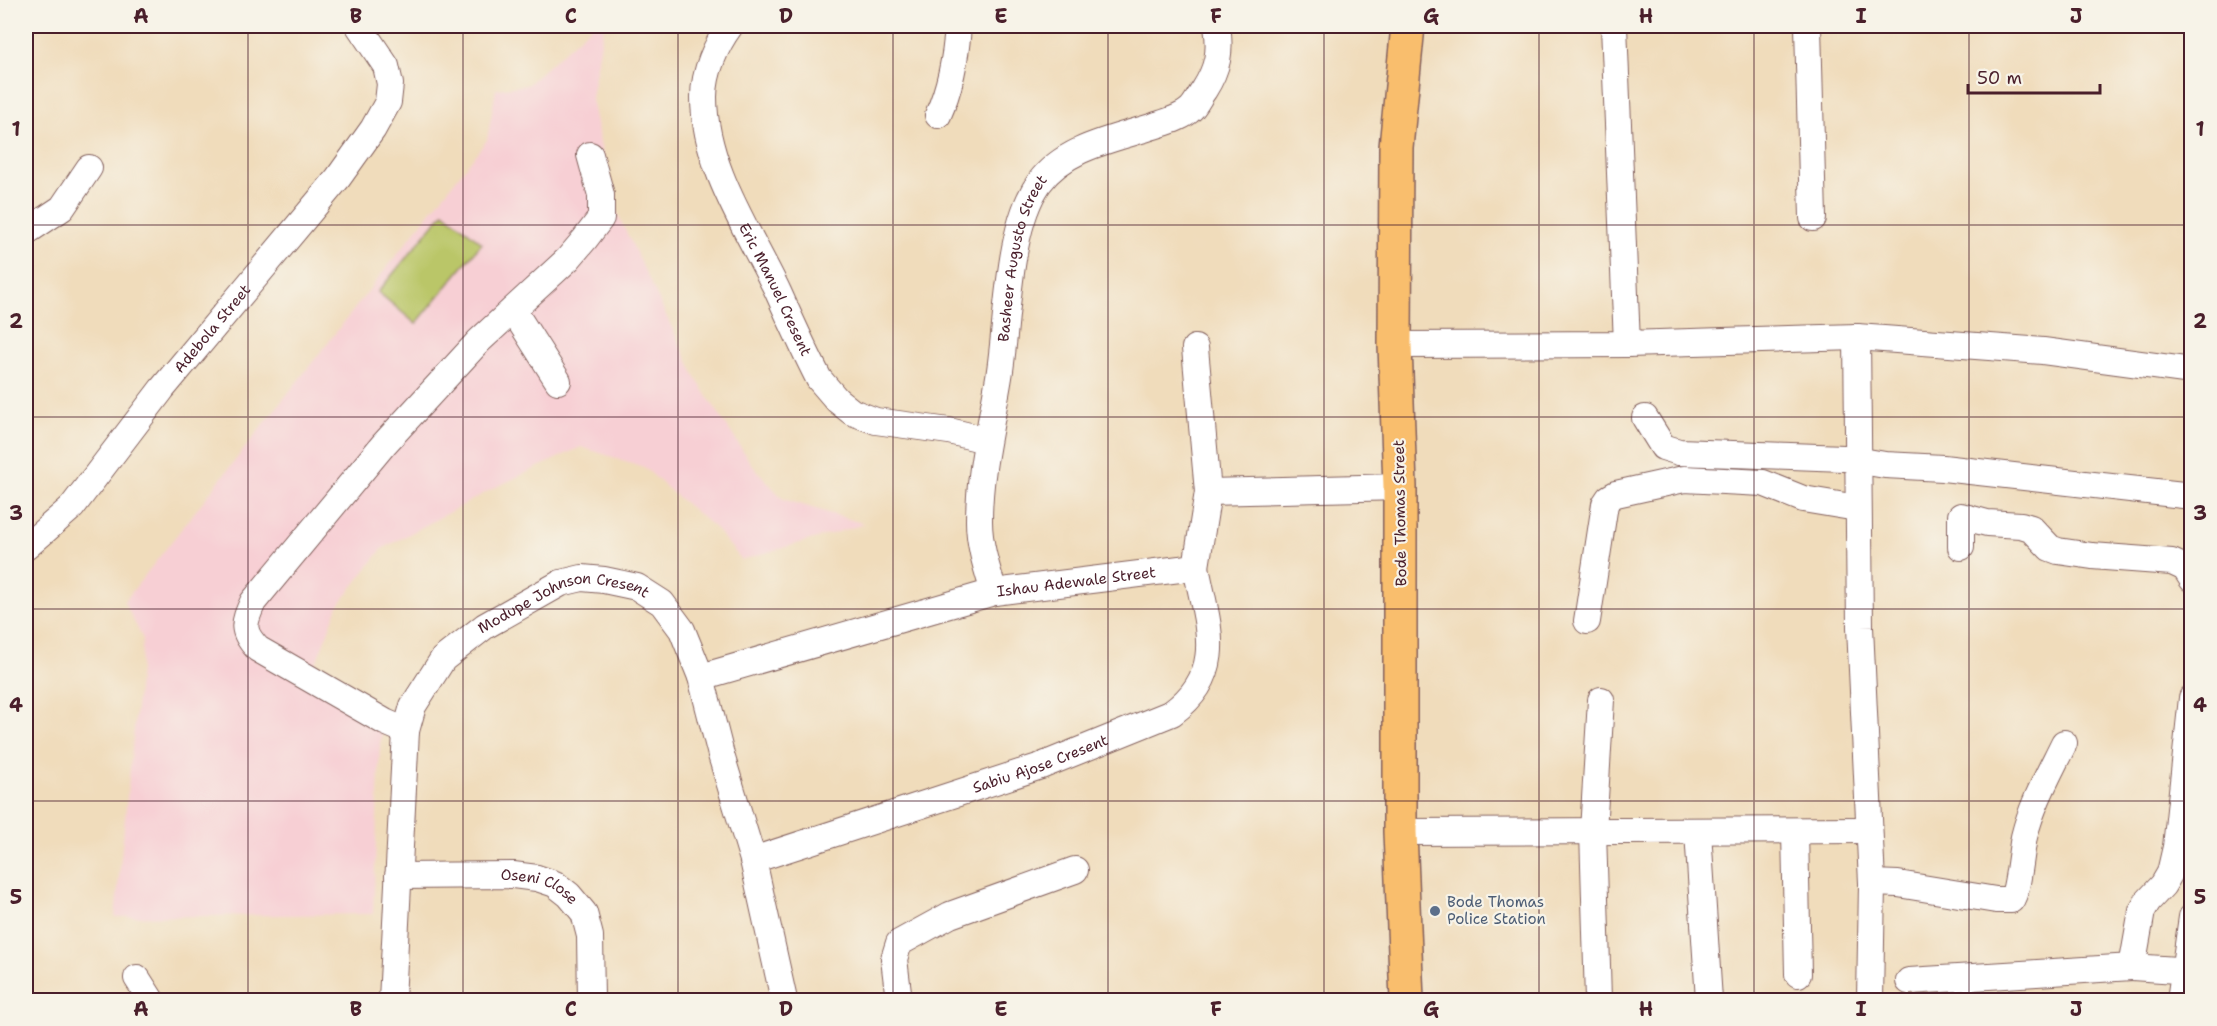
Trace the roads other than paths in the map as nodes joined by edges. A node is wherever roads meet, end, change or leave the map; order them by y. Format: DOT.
graph roads {
  1 [pos="359,26"];
  2 [pos="730,26"];
  3 [pos="958,26"];
  4 [pos="1217,26"];
  5 [pos="1408,26"];
  6 [pos="1614,26"];
  7 [pos="1808,26"];
  8 [pos="938,115"];
  9 [pos="590,155"];
  10 [pos="89,168"];
  11 [pos="1814,218"];
  12 [pos="26,232"];
  13 [pos="513,310"];
  14 [pos="1857,336"];
  15 [pos="1627,344"];
  16 [pos="1395,345"];
  17 [pos="1195,348"];
  18 [pos="2192,370"];
  19 [pos="558,381"];
  20 [pos="1645,418"];
  21 [pos="986,440"];
  22 [pos="1857,459"];
  23 [pos="1400,487"];
  24 [pos="1208,492"];
  25 [pos="2192,496"];
  26 [pos="1857,508"];
  27 [pos="26,547"];
  28 [pos="1961,547"];
  29 [pos="1196,567"];
  30 [pos="2192,579"];
  31 [pos="994,592"];
  32 [pos="1587,621"];
  33 [pos="702,677"];
  34 [pos="2192,698"];
  35 [pos="1601,700"];
  36 [pos="406,731"];
  37 [pos="2064,743"];
  38 [pos="1868,830"];
  39 [pos="1593,831"];
  40 [pos="1795,831"];
  41 [pos="1400,832"];
  42 [pos="1698,832"];
  43 [pos="753,860"];
  44 [pos="1074,870"];
  45 [pos="398,876"];
  46 [pos="1872,883"];
  47 [pos="2192,917"];
  48 [pos="2132,967"];
  49 [pos="2187,971"];
  50 [pos="1798,974"];
  51 [pos="136,978"];
  52 [pos="1909,981"];
  53 [pos="152,1000"];
  54 [pos="392,1000"];
  55 [pos="591,1000"];
  56 [pos="784,1000"];
  57 [pos="899,1000"];
  58 [pos="1407,1000"];
  59 [pos="1598,1000"];
  60 [pos="1709,1000"];
  61 [pos="1870,1000"];
  62 [pos="2180,1000"];
  1 -- 27 [label="street, Adebola Street"];
  2 -- 21 [label="street, Eric Manuel Cresent"];
  3 -- 8 [label="street"];
  4 -- 21 [label="street, Basheer Augusto Street"];
  5 -- 16 [label="main road, Bode Thomas Street"];
  6 -- 15 [label="street"];
  7 -- 11 [label="street"];
  9 -- 13 [label="street"];
  10 -- 12 [label="street"];
  13 -- 19 [label="street"];
  13 -- 36 [label="street"];
  14 -- 15 [label="street"];
  14 -- 18 [label="street"];
  14 -- 22 [label="street"];
  15 -- 16 [label="street"];
  16 -- 23 [label="main road, Bode Thomas Street"];
  17 -- 24 [label="street"];
  20 -- 22 [label="street"];
  21 -- 31 [label="street, Basheer Augusto Street"];
  22 -- 25 [label="street"];
  22 -- 26 [label="street"];
  23 -- 24 [label="street"];
  23 -- 41 [label="main road, Bode Thomas Street"];
  24 -- 29 [label="street"];
  26 -- 32 [label="street"];
  26 -- 38 [label="street"];
  28 -- 30 [label="street"];
  29 -- 31 [label="street, Ishau Adewale Street"];
  29 -- 43 [label="street, Sabiu Ajose Cresent"];
  31 -- 33 [label="street, Ishau Adewale Street"];
  33 -- 36 [label="street, Modupe Johnson Cresent"];
  33 -- 43 [label="street, Modupe Johnson Cresent"];
  34 -- 48 [label="street"];
  35 -- 39 [label="street"];
  36 -- 45 [label="street, Modupe Johnson Cresent"];
  37 -- 46 [label="street"];
  38 -- 40 [label="street"];
  38 -- 46 [label="street"];
  39 -- 41 [label="street"];
  39 -- 42 [label="street"];
  39 -- 59 [label="street"];
  40 -- 42 [label="street"];
  40 -- 50 [label="street"];
  41 -- 58 [label="main road, Bode Thomas Street"];
  42 -- 60 [label="street"];
  43 -- 56 [label="street, Modupe Johnson Cresent"];
  44 -- 57 [label="street"];
  45 -- 54 [label="street, Modupe Johnson Cresent"];
  45 -- 55 [label="street, Oseni Close"];
  46 -- 61 [label="street"];
  47 -- 49 [label="street"];
  48 -- 49 [label="street"];
  48 -- 52 [label="street"];
  49 -- 62 [label="street"];
  51 -- 53 [label="street"];
}
